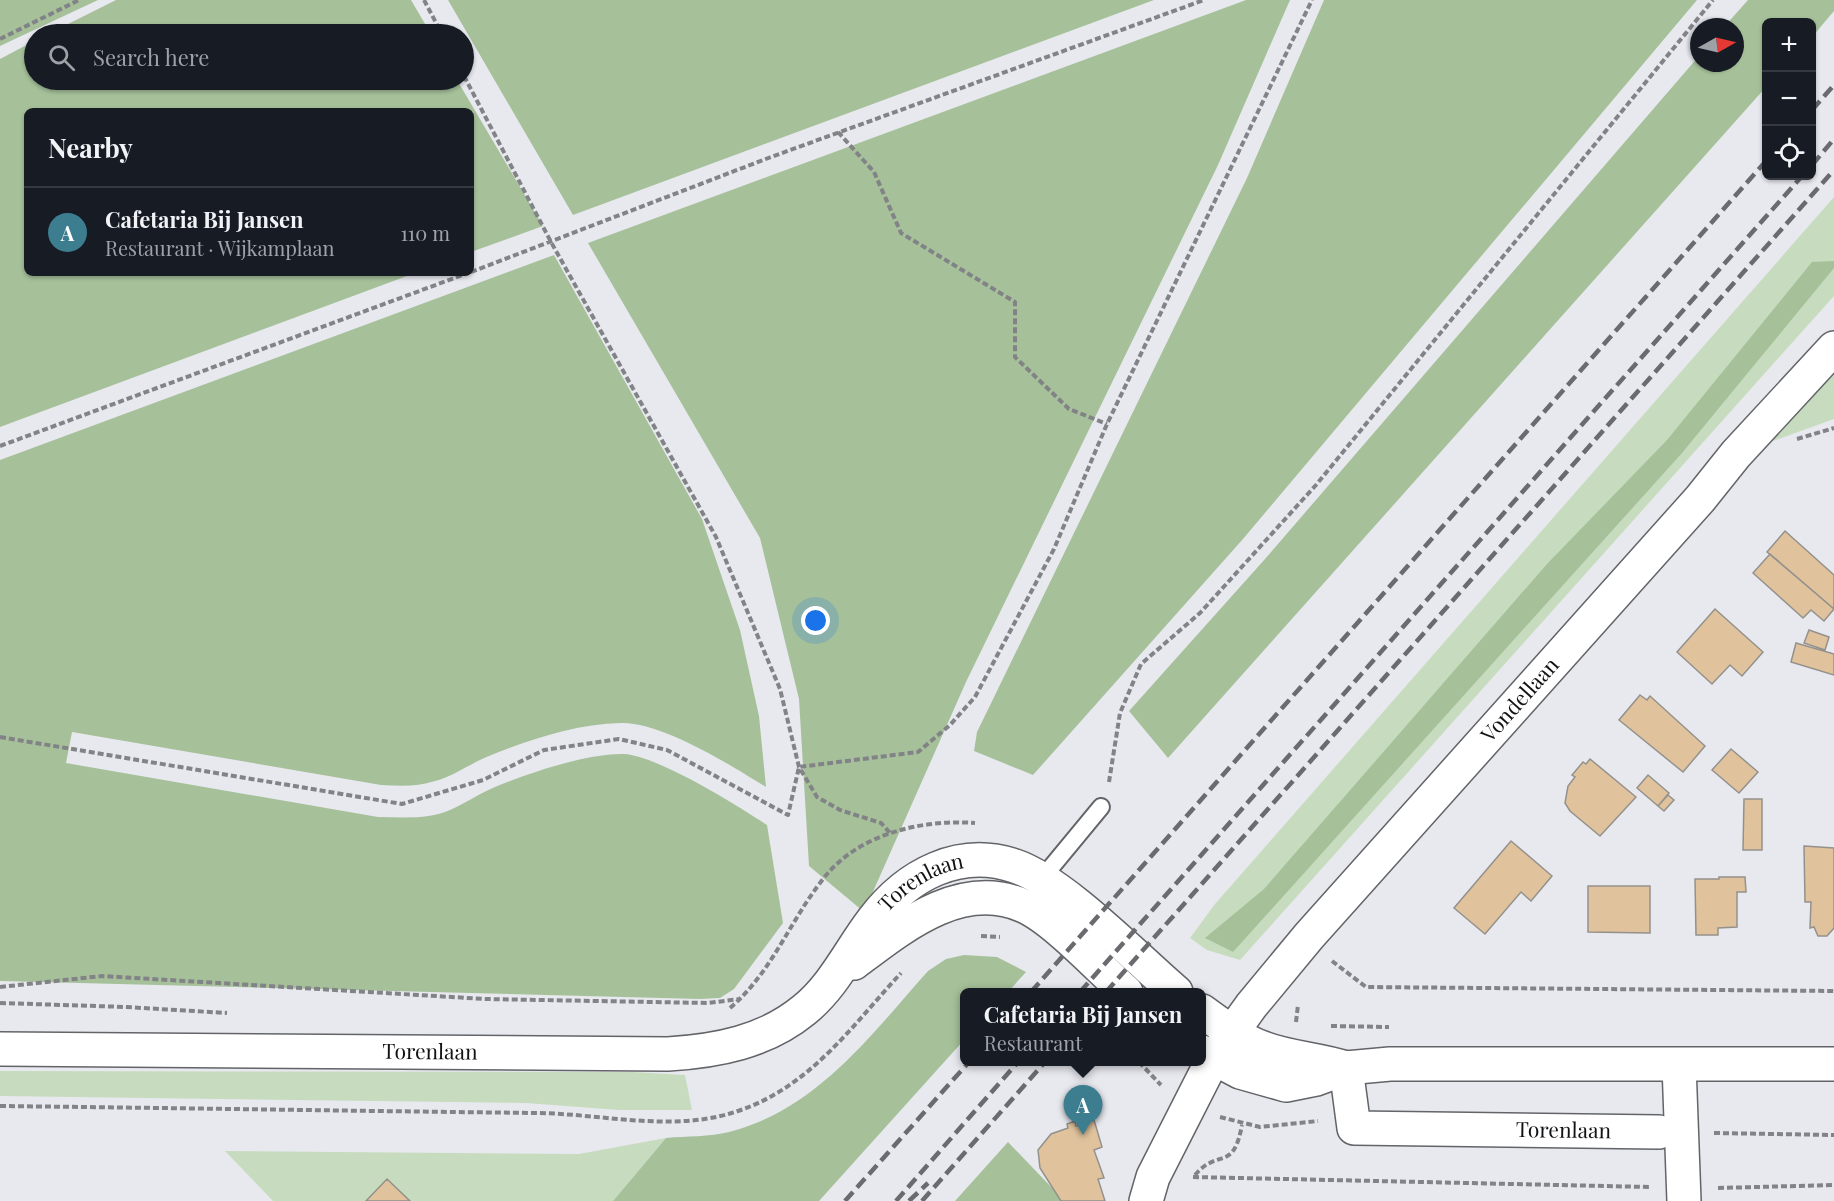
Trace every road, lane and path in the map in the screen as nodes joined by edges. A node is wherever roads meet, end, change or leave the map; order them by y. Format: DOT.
graph roads {
  1 [pos="79,0"];
  2 [pos="424,0"];
  3 [pos="1204,0"];
  4 [pos="1312,0"];
  5 [pos="1713,0"];
  6 [pos="30,24"];
  7 [pos="437,24"];
  8 [pos="24,27"];
  9 [pos="0,39"];
  10 [pos="471,90"];
  11 [pos="837,132"];
  12 [pos="551,242"];
  13 [pos="474,270"];
  14 [pos="458,276"];
  15 [pos="1834,348"];
  16 [pos="1107,424"];
  17 [pos="0,446"];
  18 [pos="0,737"];
  19 [pos="799,767"];
  20 [pos="1101,807"];
  21 [pos="890,833"];
  22 [pos="1032,893"];
  23 [pos="1309,936"];
  24 [pos="0,987"];
  25 [pos="1120,988"];
  26 [pos="1170,988"];
  27 [pos="1834,991"];
  28 [pos="741,999"];
  29 [pos="1206,1014"];
  30 [pos="1231,1032"];
  31 [pos="0,1049"];
  32 [pos="1207,1056"];
  33 [pos="1834,1064"];
  34 [pos="1679,1065"];
  35 [pos="1203,1066"];
  36 [pos="1346,1068"];
  37 [pos="1242,1125"];
  38 [pos="1670,1132"];
  39 [pos="1834,1135"];
  40 [pos="1193,1177"];
  41 [pos="1187,1185"];
  42 [pos="1834,1185"];
  43 [pos="1684,1195"];
  44 [pos="1146,1201"];
  1 -- 6 [label="path"];
  2 -- 7 [label="path"];
  3 -- 11 [label="path"];
  4 -- 16 [label="path"];
  5 -- 20 [label="path"];
  8 -- 9 [label="path"];
  10 -- 12 [label="path"];
  11 -- 12 [label="path"];
  11 -- 16 [label="path"];
  12 -- 13 [label="path"];
  12 -- 19 [label="path"];
  14 -- 17 [label="path"];
  15 -- 23 [label="main road, Vondellaan"];
  16 -- 19 [label="path"];
  18 -- 19 [label="path"];
  19 -- 21 [label="path"];
  20 -- 22 [label="lane"];
  22 -- 25 [label="main road, Torenlaan"];
  22 -- 26 [label="main road, Torenlaan"];
  22 -- 31 [label="main road, Torenlaan"];
  23 -- 27 [label="path"];
  23 -- 30 [label="main road, Vondellaan"];
  24 -- 28 [label="path"];
  29 -- 30 [label="main road"];
  30 -- 32 [label="main road, Vondellaan"];
  30 -- 36 [label="main road"];
  32 -- 36 [label="main road"];
  33 -- 34 [label="main road"];
  34 -- 36 [label="main road"];
  34 -- 38 [label="main road"];
  35 -- 44 [label="main road, Vondellaan"];
  36 -- 38 [label="main road, Torenlaan"];
  37 -- 40 [label="path"];
  38 -- 39 [label="path"];
  38 -- 43 [label="main road"];
  40 -- 41 [label="path"];
  40 -- 43 [label="path"];
  42 -- 43 [label="path"];
}
